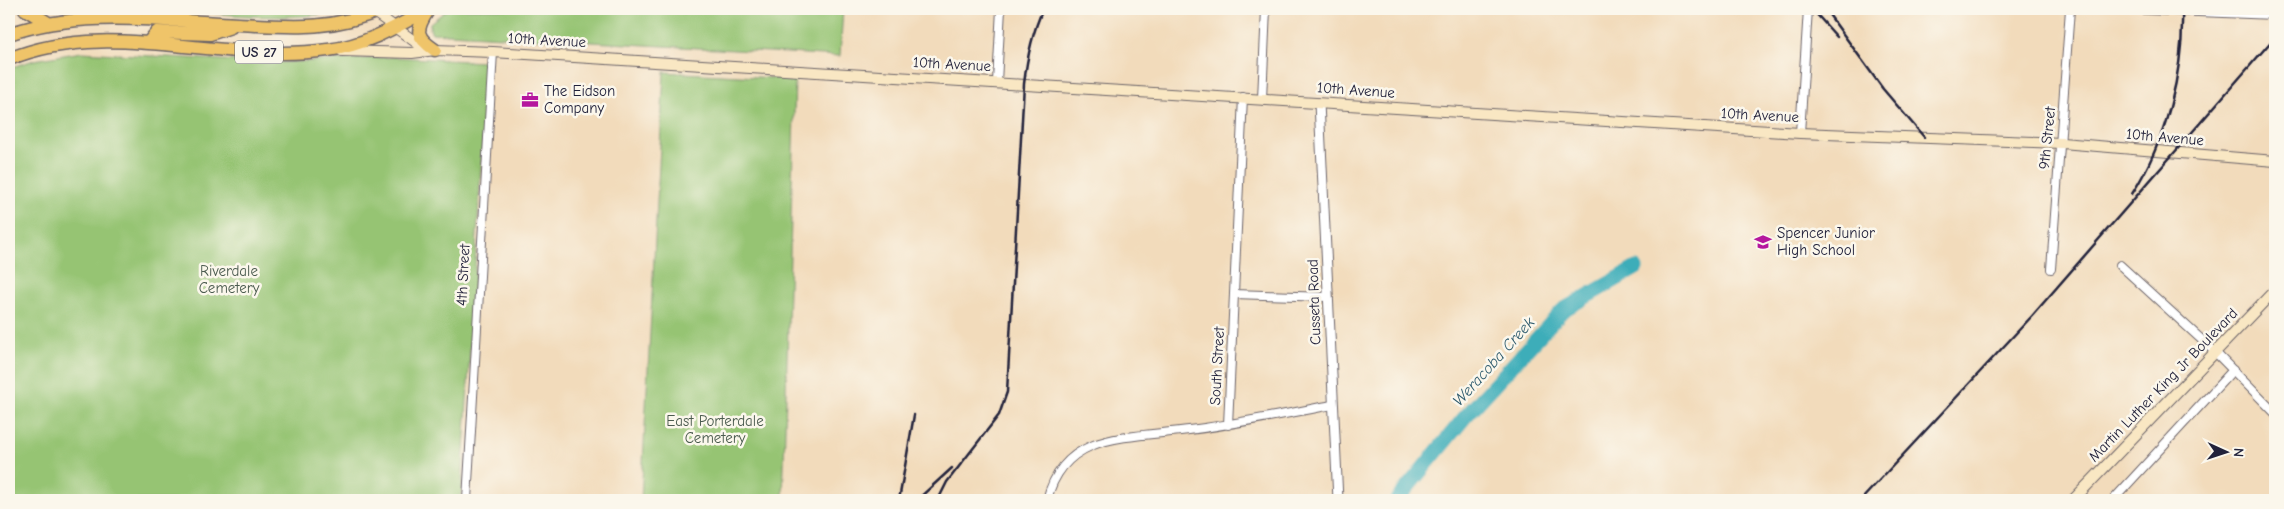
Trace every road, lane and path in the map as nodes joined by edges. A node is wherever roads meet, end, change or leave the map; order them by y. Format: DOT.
graph roads {
  1 [pos="24,9"];
  2 [pos="429,9"];
  3 [pos="1001,9"];
  4 [pos="1266,9"];
  5 [pos="1808,9"];
  6 [pos="2070,9"];
  7 [pos="2121,9"];
  8 [pos="379,11"];
  9 [pos="2275,15"];
  10 [pos="48,23"];
  11 [pos="240,24"];
  12 [pos="395,28"];
  13 [pos="9,34"];
  14 [pos="148,43"];
  15 [pos="329,50"];
  16 [pos="435,50"];
  17 [pos="493,52"];
  18 [pos="9,57"];
  19 [pos="997,82"];
  20 [pos="1243,97"];
  21 [pos="1262,99"];
  22 [pos="1319,103"];
  23 [pos="1800,133"];
  24 [pos="2062,143"];
  25 [pos="2275,161"];
  26 [pos="2120,264"];
  27 [pos="2051,269"];
  28 [pos="2275,290"];
  29 [pos="1234,294"];
  30 [pos="1328,298"];
  31 [pos="2215,352"];
  32 [pos="2233,370"];
  33 [pos="1332,405"];
  34 [pos="2275,413"];
  35 [pos="1228,425"];
  36 [pos="467,500"];
  37 [pos="1047,500"];
  38 [pos="1338,500"];
  39 [pos="2073,500"];
  40 [pos="2113,500"];
  1 -- 10 [label="highway"];
  2 -- 12 [label="highway, US 27"];
  2 -- 16 [label="highway"];
  3 -- 19 [label="street"];
  4 -- 21 [label="street"];
  5 -- 23 [label="street"];
  6 -- 24 [label="street, 9th Street"];
  7 -- 9 [label="street"];
  8 -- 11 [label="highway, US 27"];
  8 -- 12 [label="main road, 10th Avenue"];
  10 -- 11 [label="highway, US 27"];
  10 -- 13 [label="highway, US 27"];
  11 -- 14 [label="highway"];
  12 -- 15 [label="highway, US 27"];
  12 -- 16 [label="main road, 10th Avenue"];
  14 -- 15 [label="highway, US 27"];
  14 -- 18 [label="highway, US 27"];
  15 -- 16 [label="main road, 10th Avenue"];
  16 -- 17 [label="main road, 10th Avenue"];
  17 -- 19 [label="main road, 10th Avenue"];
  17 -- 36 [label="street, 4th Street"];
  19 -- 20 [label="main road, 10th Avenue"];
  20 -- 21 [label="main road, 10th Avenue"];
  20 -- 29 [label="street, South Street"];
  21 -- 22 [label="main road, 10th Avenue"];
  22 -- 23 [label="main road, 10th Avenue"];
  22 -- 30 [label="street, Cusseta Road"];
  23 -- 24 [label="main road, 10th Avenue"];
  24 -- 25 [label="main road, 10th Avenue"];
  24 -- 27 [label="street, 9th Street"];
  26 -- 31 [label="street"];
  28 -- 31 [label="main road, Martin Luther King Jr Boulevard"];
  29 -- 30 [label="street"];
  29 -- 35 [label="street, South Street"];
  30 -- 33 [label="street, Cusseta Road"];
  31 -- 32 [label="street"];
  31 -- 39 [label="main road, Martin Luther King Jr Boulevard"];
  32 -- 34 [label="street"];
  32 -- 40 [label="street"];
  33 -- 35 [label="street"];
  33 -- 38 [label="street, Cusseta Road"];
  35 -- 37 [label="street, South Street"];
}
